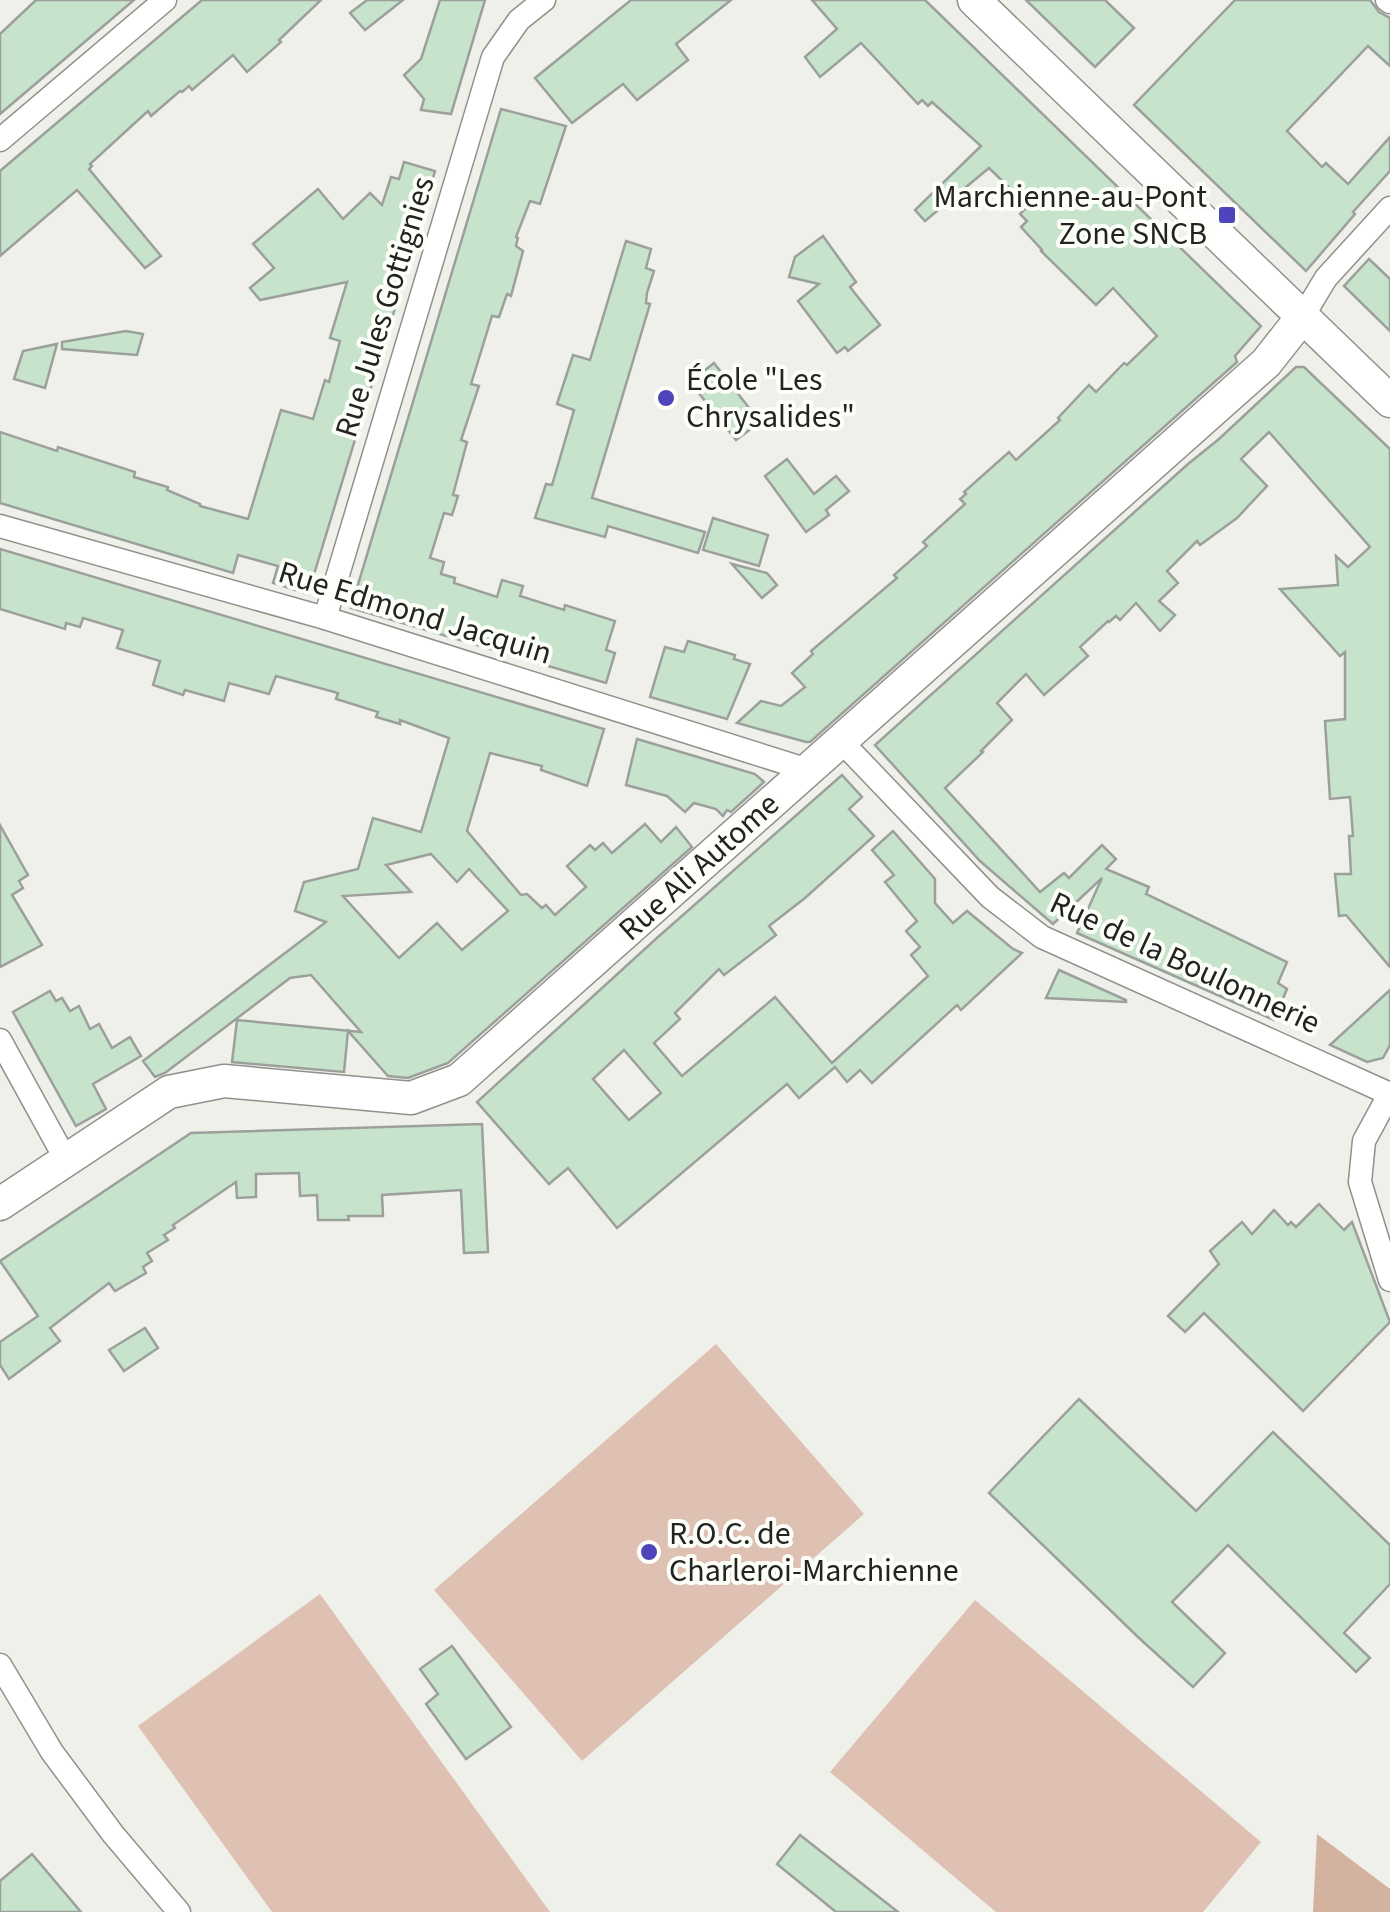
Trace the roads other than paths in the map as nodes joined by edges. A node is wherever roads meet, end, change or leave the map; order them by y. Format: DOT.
graph roads {
  1 [pos="165,0"];
  2 [pos="544,0"];
  3 [pos="974,0"];
  4 [pos="0,140"];
  5 [pos="1390,208"];
  6 [pos="1303,316"];
  7 [pos="1390,401"];
  8 [pos="0,526"];
  9 [pos="325,618"];
  10 [pos="841,741"];
  11 [pos="808,770"];
  12 [pos="0,1040"];
  13 [pos="1390,1094"];
  14 [pos="66,1160"];
  15 [pos="0,1204"];
  16 [pos="1390,1280"];
  17 [pos="0,1665"];
  18 [pos="179,1912"];
  1 -- 4 [label="street"];
  2 -- 9 [label="street, Rue Jules Gottignies"];
  3 -- 6 [label="street"];
  5 -- 6 [label="street"];
  6 -- 7 [label="street"];
  6 -- 10 [label="street, Rue Ali Autome"];
  8 -- 9 [label="street, Rue Edmond Jacquin"];
  9 -- 11 [label="street, Rue Edmond Jacquin"];
  10 -- 11 [label="street, Rue Ali Autome"];
  10 -- 13 [label="street, Rue de la Boulonnerie"];
  11 -- 14 [label="street, Rue Ali Autome"];
  12 -- 14 [label="street"];
  13 -- 16 [label="street"];
  14 -- 15 [label="street, Rue Ali Autome"];
  17 -- 18 [label="street"];
}
